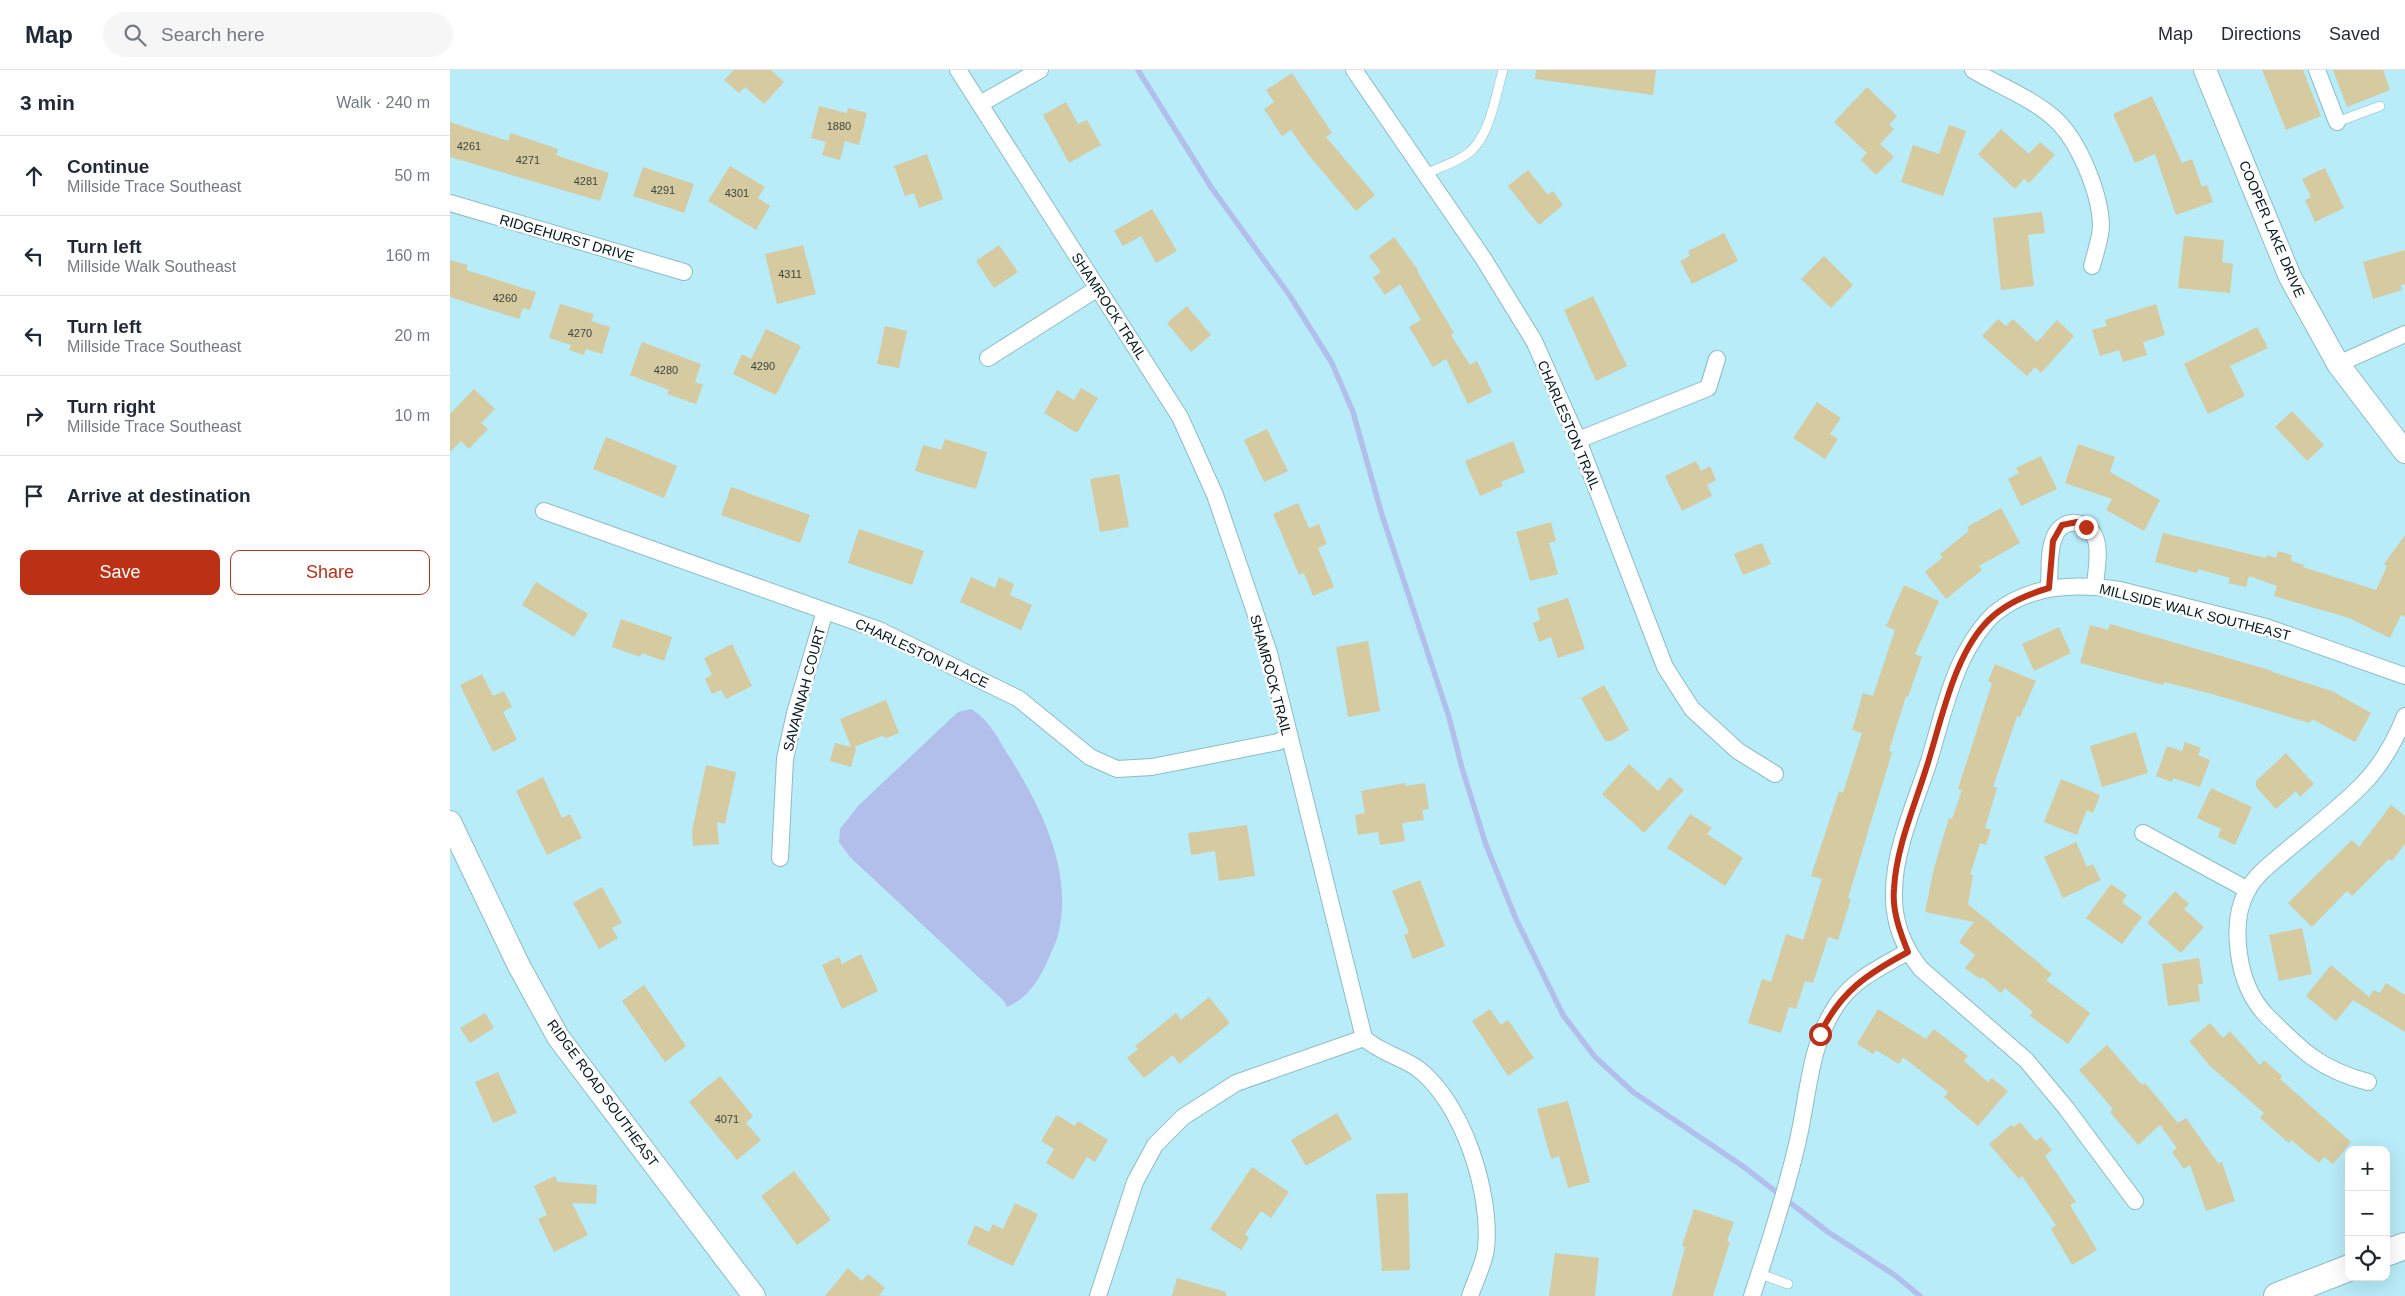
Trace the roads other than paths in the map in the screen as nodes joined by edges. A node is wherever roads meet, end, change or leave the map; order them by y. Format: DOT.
graph roads {
  1 [pos="958,70"];
  2 [pos="1040,70"];
  3 [pos="1354,70"];
  4 [pos="1503,70"];
  5 [pos="1973,70"];
  6 [pos="2205,70"];
  7 [pos="2317,70"];
  8 [pos="980,104"];
  9 [pos="2380,106"];
  10 [pos="2337,122"];
  11 [pos="1425,174"];
  12 [pos="450,203"];
  13 [pos="2092,266"];
  14 [pos="684,272"];
  15 [pos="1098,288"];
  16 [pos="2405,334"];
  17 [pos="988,358"];
  18 [pos="1717,359"];
  19 [pos="2338,364"];
  20 [pos="1578,440"];
  21 [pos="2405,452"];
  22 [pos="544,511"];
  23 [pos="2095,586"];
  24 [pos="2049,588"];
  25 [pos="825,611"];
  26 [pos="2405,676"];
  27 [pos="2405,716"];
  28 [pos="1288,736"];
  29 [pos="1775,774"];
  30 [pos="450,822"];
  31 [pos="2143,833"];
  32 [pos="780,858"];
  33 [pos="2248,890"];
  34 [pos="1908,952"];
  35 [pos="1364,1038"];
  36 [pos="2368,1082"];
  37 [pos="2135,1201"];
  38 [pos="2405,1246"];
  39 [pos="2390,1252"];
  40 [pos="2345,1270"];
  41 [pos="1760,1274"];
  42 [pos="1788,1284"];
  43 [pos="754,1296"];
  44 [pos="1098,1296"];
  45 [pos="1470,1296"];
  46 [pos="1752,1296"];
  47 [pos="2277,1296"];
  1 -- 8 [label="street, SHAMROCK TRAIL"];
  2 -- 8 [label="street"];
  3 -- 11 [label="street, CHARLESTON TRAIL"];
  4 -- 11 [label="lane"];
  5 -- 13 [label="street"];
  6 -- 19 [label="street, COOPER LAKE DRIVE"];
  7 -- 10 [label="street"];
  8 -- 15 [label="street, SHAMROCK TRAIL"];
  9 -- 10 [label="lane"];
  11 -- 20 [label="street, CHARLESTON TRAIL"];
  12 -- 14 [label="street, RIDGEHURST DRIVE"];
  15 -- 17 [label="street"];
  15 -- 28 [label="street, SHAMROCK TRAIL"];
  16 -- 19 [label="street"];
  18 -- 20 [label="street"];
  19 -- 21 [label="street, COOPER LAKE DRIVE"];
  20 -- 29 [label="street, CHARLESTON TRAIL"];
  22 -- 25 [label="street, CHARLESTON PLACE"];
  23 -- 24 [label="street, MILLSIDE WALK SOUTHEAST"];
  23 -- 24 [label="street"];
  23 -- 26 [label="street, MILLSIDE WALK SOUTHEAST"];
  24 -- 34 [label="street, MILLSIDE WALK SOUTHEAST"];
  25 -- 28 [label="street, CHARLESTON PLACE"];
  25 -- 32 [label="street, SAVANNAH COURT"];
  27 -- 33 [label="street"];
  28 -- 35 [label="street, SHAMROCK TRAIL"];
  30 -- 43 [label="street, RIDGE ROAD SOUTHEAST"];
  31 -- 33 [label="street"];
  33 -- 36 [label="street"];
  34 -- 37 [label="street, MILLSIDE WALK SOUTHEAST"];
  34 -- 41 [label="street"];
  35 -- 44 [label="street"];
  35 -- 45 [label="street"];
  38 -- 39 [label="main road"];
  40 -- 47 [label="main road"];
  41 -- 42 [label="lane"];
  41 -- 46 [label="street"];
}
